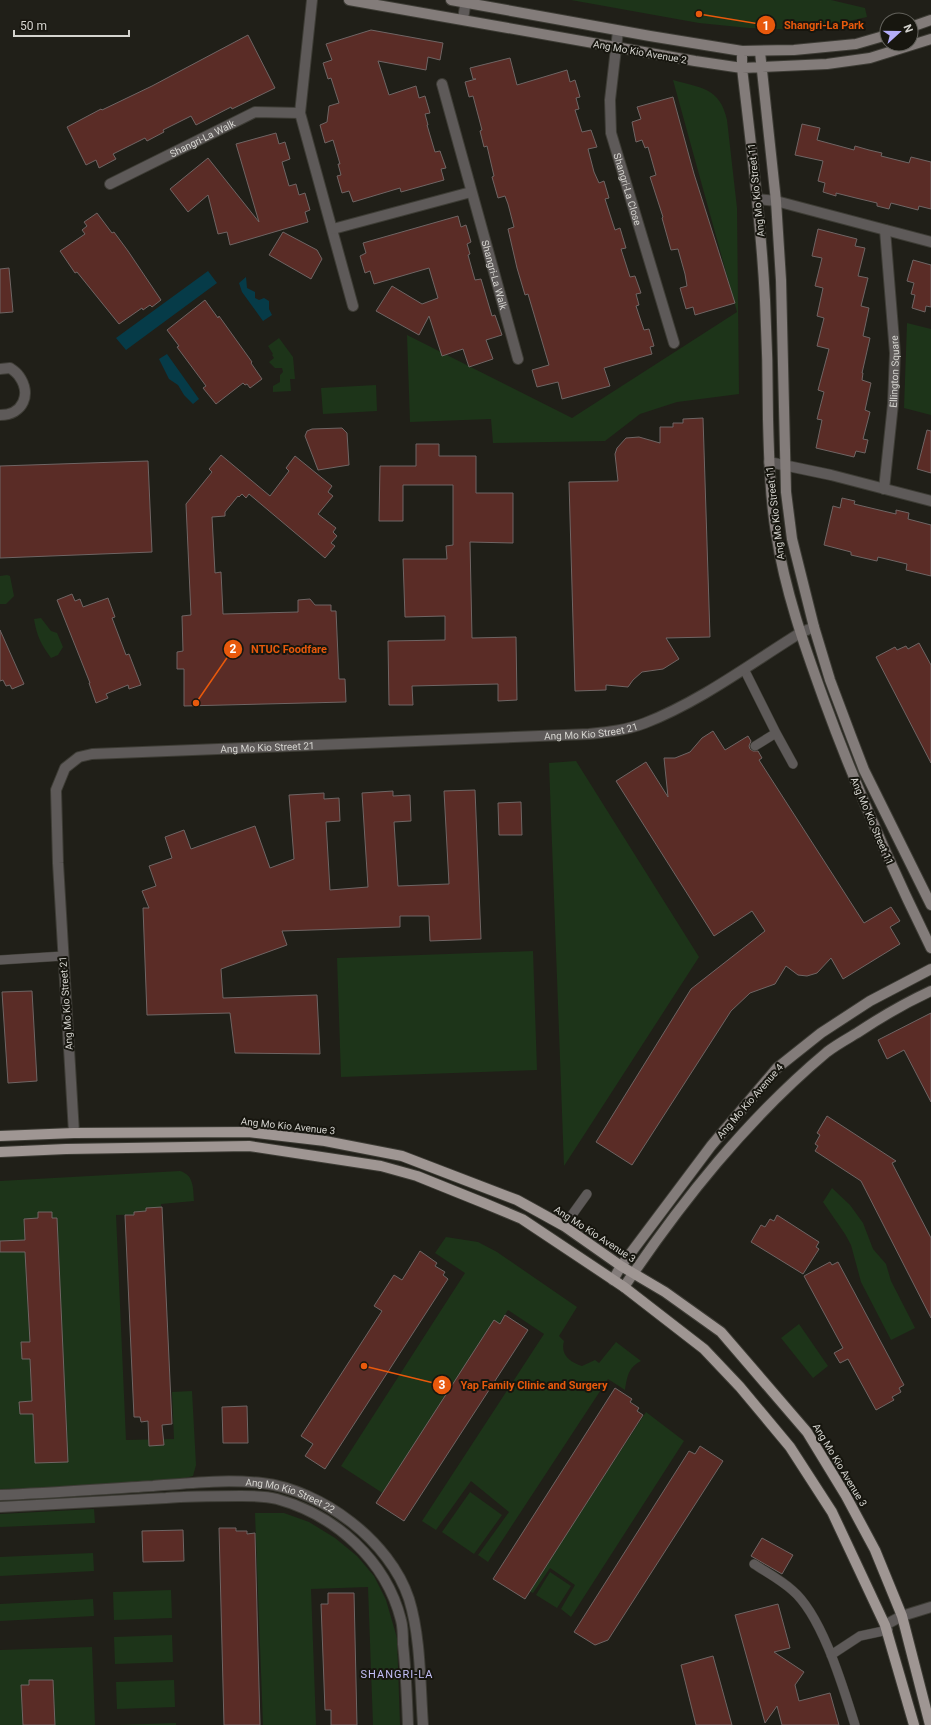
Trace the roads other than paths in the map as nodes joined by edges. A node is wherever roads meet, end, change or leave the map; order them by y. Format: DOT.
graph roads {
  1 [pos="312,0"];
  2 [pos="349,0"];
  3 [pos="451,0"];
  4 [pos="466,1"];
  5 [pos="463,19"];
  6 [pos="931,20"];
  7 [pos="919,25"];
  8 [pos="618,31"];
  9 [pos="879,37"];
  10 [pos="931,39"];
  11 [pos="616,48"];
  12 [pos="742,51"];
  13 [pos="760,52"];
  14 [pos="742,68"];
  15 [pos="760,68"];
  16 [pos="442,84"];
  17 [pos="300,113"];
  18 [pos="110,184"];
  19 [pos="471,192"];
  20 [pos="758,199"];
  21 [pos="776,201"];
  22 [pos="333,229"];
  23 [pos="885,230"];
  24 [pos="931,242"];
  25 [pos="353,306"];
  26 [pos="674,343"];
  27 [pos="518,359"];
  28 [pos="0,369"];
  29 [pos="0,415"];
  30 [pos="769,462"];
  31 [pos="787,465"];
  32 [pos="884,489"];
  33 [pos="931,501"];
  34 [pos="814,627"];
  35 [pos="800,633"];
  36 [pos="744,669"];
  37 [pos="776,733"];
  38 [pos="755,746"];
  39 [pos="793,764"];
  40 [pos="931,905"];
  41 [pos="931,948"];
  42 [pos="63,956"];
  43 [pos="0,960"];
  44 [pos="931,969"];
  45 [pos="931,991"];
  46 [pos="74,1133"];
  47 [pos="0,1136"];
  48 [pos="0,1152"];
  49 [pos="587,1194"];
  50 [pos="564,1226"];
  51 [pos="621,1266"];
  52 [pos="634,1273"];
  53 [pos="613,1280"];
  54 [pos="624,1287"];
  55 [pos="0,1495"];
  56 [pos="0,1507"];
  57 [pos="754,1564"];
  58 [pos="931,1607"];
  59 [pos="902,1616"];
  60 [pos="887,1627"];
  61 [pos="831,1655"];
  62 [pos="408,1725"];
  63 [pos="423,1725"];
  64 [pos="855,1725"];
  65 [pos="914,1725"];
  66 [pos="930,1725"];
  1 -- 17 [label="street"];
  2 -- 5 [label="main road, Ang Mo Kio Avenue 2"];
  3 -- 4 [label="main road, Ang Mo Kio Avenue 2"];
  4 -- 5 [label="street"];
  4 -- 8 [label="main road, Ang Mo Kio Avenue 2"];
  5 -- 11 [label="main road, Ang Mo Kio Avenue 2"];
  6 -- 7 [label="main road"];
  8 -- 11 [label="street, Shangri-La Close"];
  8 -- 12 [label="main road, Ang Mo Kio Avenue 2"];
  9 -- 13 [label="main road, Ang Mo Kio Avenue 2"];
  10 -- 15 [label="main road, Ang Mo Kio Avenue 2"];
  11 -- 14 [label="main road, Ang Mo Kio Avenue 2"];
  11 -- 26 [label="street, Shangri-La Close"];
  12 -- 13 [label="main road, Ang Mo Kio Avenue 2"];
  12 -- 14 [label="main road, Ang Mo Kio Street 11"];
  13 -- 15 [label="main road, Ang Mo Kio Street 11"];
  14 -- 15 [label="main road, Ang Mo Kio Avenue 2"];
  14 -- 20 [label="main road, Ang Mo Kio Street 11"];
  15 -- 21 [label="main road, Ang Mo Kio Street 11"];
  16 -- 19 [label="street, Shangri-La Walk"];
  17 -- 18 [label="street, Shangri-La Walk"];
  17 -- 22 [label="street"];
  19 -- 22 [label="street"];
  19 -- 27 [label="street, Shangri-La Walk"];
  20 -- 21 [label="street"];
  20 -- 30 [label="main road, Ang Mo Kio Street 11"];
  21 -- 23 [label="street"];
  21 -- 31 [label="main road, Ang Mo Kio Street 11"];
  22 -- 25 [label="street"];
  23 -- 24 [label="street"];
  23 -- 32 [label="street, Ellington Square"];
  28 -- 29 [label="street"];
  30 -- 31 [label="street"];
  30 -- 35 [label="main road, Ang Mo Kio Street 11"];
  31 -- 32 [label="street"];
  31 -- 34 [label="main road, Ang Mo Kio Street 11"];
  32 -- 33 [label="street"];
  34 -- 35 [label="street, Ang Mo Kio Street 21"];
  34 -- 40 [label="main road, Ang Mo Kio Street 11"];
  35 -- 36 [label="street, Ang Mo Kio Street 21"];
  35 -- 41 [label="main road, Ang Mo Kio Street 11"];
  36 -- 37 [label="lane"];
  36 -- 42 [label="street, Ang Mo Kio Street 21"];
  37 -- 38 [label="lane"];
  37 -- 39 [label="lane"];
  42 -- 43 [label="lane"];
  42 -- 46 [label="street, Ang Mo Kio Street 21"];
  44 -- 51 [label="main road, Ang Mo Kio Avenue 4"];
  45 -- 52 [label="main road, Ang Mo Kio Avenue 4"];
  46 -- 47 [label="main road, Ang Mo Kio Avenue 3"];
  46 -- 50 [label="main road, Ang Mo Kio Avenue 3"];
  48 -- 53 [label="main road"];
  49 -- 50 [label="lane"];
  50 -- 51 [label="main road, Ang Mo Kio Avenue 3"];
  51 -- 52 [label="main road, Ang Mo Kio Avenue 3"];
  51 -- 53 [label="main road, Ang Mo Kio Avenue 4"];
  52 -- 54 [label="main road, Ang Mo Kio Avenue 4"];
  52 -- 59 [label="main road, Ang Mo Kio Avenue 3"];
  53 -- 54 [label="main road"];
  54 -- 60 [label="main road"];
  55 -- 63 [label="street, Ang Mo Kio Street 22"];
  56 -- 62 [label="street, Ang Mo Kio Street 22"];
  57 -- 61 [label="lane"];
  58 -- 59 [label="street"];
  59 -- 60 [label="street"];
  59 -- 66 [label="main road, Ang Mo Kio Avenue 3"];
  60 -- 61 [label="lane"];
  60 -- 65 [label="main road"];
  61 -- 64 [label="lane"];
}
